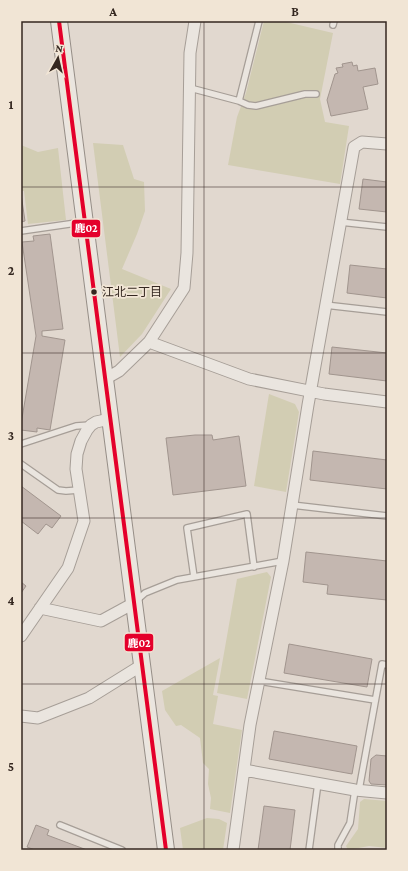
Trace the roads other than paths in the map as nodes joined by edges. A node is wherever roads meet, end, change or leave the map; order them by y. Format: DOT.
graph roads {
  1 [pos="59,21"];
  2 [pos="195,21"];
  3 [pos="259,21"];
  4 [pos="190,88"];
  5 [pos="316,94"];
  6 [pos="239,101"];
  7 [pos="387,144"];
  8 [pos="85,222"];
  9 [pos="340,222"];
  10 [pos="387,227"];
  11 [pos="21,232"];
  12 [pos="326,305"];
  13 [pos="387,312"];
  14 [pos="149,342"];
  15 [pos="105,379"];
  16 [pos="310,392"];
  17 [pos="387,402"];
  18 [pos="110,419"];
  19 [pos="91,425"];
  20 [pos="21,444"];
  21 [pos="21,464"];
  22 [pos="79,490"];
  23 [pos="292,505"];
  24 [pos="387,516"];
  25 [pos="283,561"];
  26 [pos="254,567"];
  27 [pos="194,577"];
  28 [pos="134,603"];
  29 [pos="40,608"];
  30 [pos="21,636"];
  31 [pos="142,665"];
  32 [pos="387,665"];
  33 [pos="259,681"];
  34 [pos="375,700"];
  35 [pos="21,716"];
  36 [pos="244,770"];
  37 [pos="318,783"];
  38 [pos="357,790"];
  39 [pos="387,793"];
  40 [pos="60,825"];
  41 [pos="122,850"];
  42 [pos="166,850"];
  43 [pos="233,850"];
  44 [pos="309,850"];
  45 [pos="338,850"];
  1 -- 8 [label="street"];
  2 -- 4 [label="street"];
  3 -- 6 [label="lane"];
  4 -- 6 [label="lane"];
  4 -- 14 [label="street"];
  5 -- 6 [label="lane"];
  7 -- 9 [label="street"];
  8 -- 11 [label="lane"];
  8 -- 15 [label="street"];
  9 -- 10 [label="lane"];
  9 -- 12 [label="street"];
  12 -- 13 [label="lane"];
  12 -- 16 [label="street"];
  14 -- 15 [label="street"];
  14 -- 16 [label="street"];
  15 -- 18 [label="street"];
  16 -- 17 [label="street"];
  16 -- 23 [label="street"];
  18 -- 19 [label="street"];
  18 -- 28 [label="street"];
  19 -- 20 [label="lane"];
  19 -- 22 [label="street"];
  21 -- 22 [label="lane"];
  22 -- 29 [label="street"];
  23 -- 24 [label="lane"];
  23 -- 25 [label="street"];
  25 -- 26 [label="lane"];
  25 -- 33 [label="street"];
  26 -- 27 [label="lane"];
  26 -- 27 [label="lane"];
  27 -- 28 [label="lane"];
  28 -- 29 [label="street"];
  28 -- 31 [label="street"];
  29 -- 30 [label="street"];
  31 -- 35 [label="street"];
  31 -- 42 [label="street"];
  32 -- 34 [label="lane"];
  33 -- 34 [label="lane"];
  33 -- 36 [label="street"];
  34 -- 38 [label="lane"];
  36 -- 37 [label="street"];
  36 -- 43 [label="street"];
  37 -- 38 [label="street"];
  37 -- 44 [label="lane"];
  38 -- 39 [label="street"];
  38 -- 45 [label="lane"];
  40 -- 41 [label="lane"];
}
